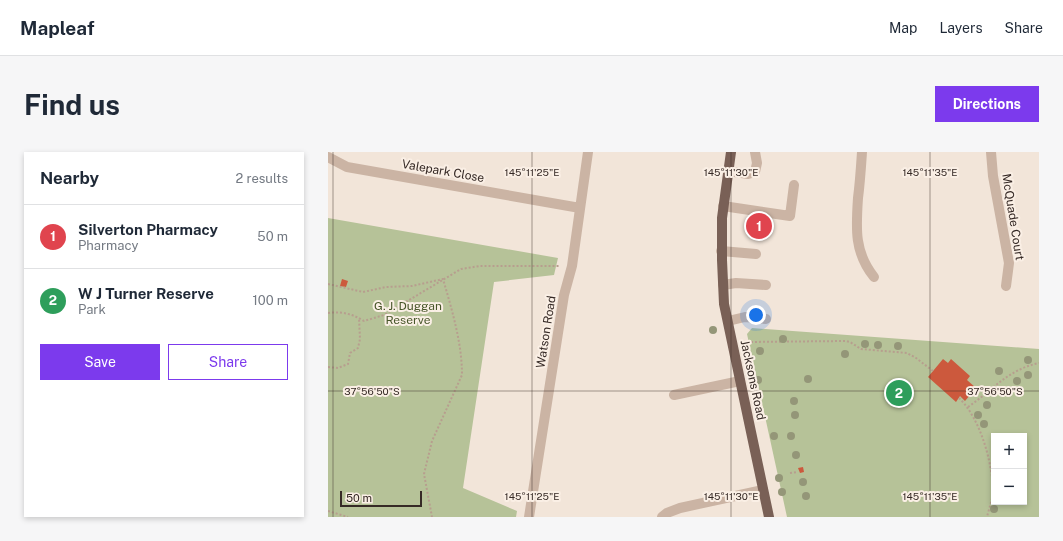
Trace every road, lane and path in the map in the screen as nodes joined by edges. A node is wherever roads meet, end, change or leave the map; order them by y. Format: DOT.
graph roads {
  1 [pos="588,152"];
  2 [pos="731,152"];
  3 [pos="755,152"];
  4 [pos="862,152"];
  5 [pos="991,152"];
  6 [pos="328,157"];
  7 [pos="728,171"];
  8 [pos="794,185"];
  9 [pos="723,206"];
  10 [pos="580,208"];
  11 [pos="722,251"];
  12 [pos="756,254"];
  13 [pos="559,266"];
  14 [pos="874,277"];
  15 [pos="443,279"];
  16 [pos="328,284"];
  17 [pos="723,285"];
  18 [pos="766,286"];
  19 [pos="1006,286"];
  20 [pos="328,313"];
  21 [pos="359,318"];
  22 [pos="766,319"];
  23 [pos="728,321"];
  24 [pos="747,342"];
  25 [pos="1039,363"];
  26 [pos="328,367"];
  27 [pos="933,371"];
  28 [pos="740,381"];
  29 [pos="674,395"];
  30 [pos="959,398"];
  31 [pos="968,408"];
  32 [pos="797,472"];
  33 [pos="790,473"];
  34 [pos="764,490"];
  35 [pos="328,511"];
  36 [pos="348,517"];
  37 [pos="432,517"];
  38 [pos="529,517"];
  39 [pos="662,517"];
  40 [pos="769,517"];
  41 [pos="987,517"];
  1 -- 10 [label="street, Watson Road"];
  2 -- 7 [label="main road, Jacksons Road"];
  3 -- 7 [label="street"];
  4 -- 14 [label="street"];
  5 -- 19 [label="street, McQuade Court"];
  6 -- 10 [label="street, Valepark Close"];
  7 -- 9 [label="main road, Jacksons Road"];
  8 -- 9 [label="street"];
  9 -- 11 [label="main road, Jacksons Road"];
  10 -- 38 [label="street, Watson Road"];
  11 -- 12 [label="street"];
  11 -- 17 [label="main road, Jacksons Road"];
  13 -- 15 [label="path"];
  15 -- 16 [label="path"];
  15 -- 21 [label="path"];
  15 -- 37 [label="path"];
  17 -- 18 [label="street"];
  17 -- 23 [label="main road, Jacksons Road"];
  20 -- 21 [label="path"];
  21 -- 26 [label="path"];
  22 -- 23 [label="street"];
  23 -- 28 [label="main road, Jacksons Road"];
  24 -- 27 [label="path"];
  25 -- 31 [label="path"];
  28 -- 29 [label="street"];
  28 -- 34 [label="main road, Jacksons Road"];
  30 -- 31 [label="path"];
  31 -- 41 [label="path"];
  32 -- 33 [label="path"];
  34 -- 39 [label="street"];
  34 -- 40 [label="main road, Jacksons Road"];
  35 -- 36 [label="path"];
}
